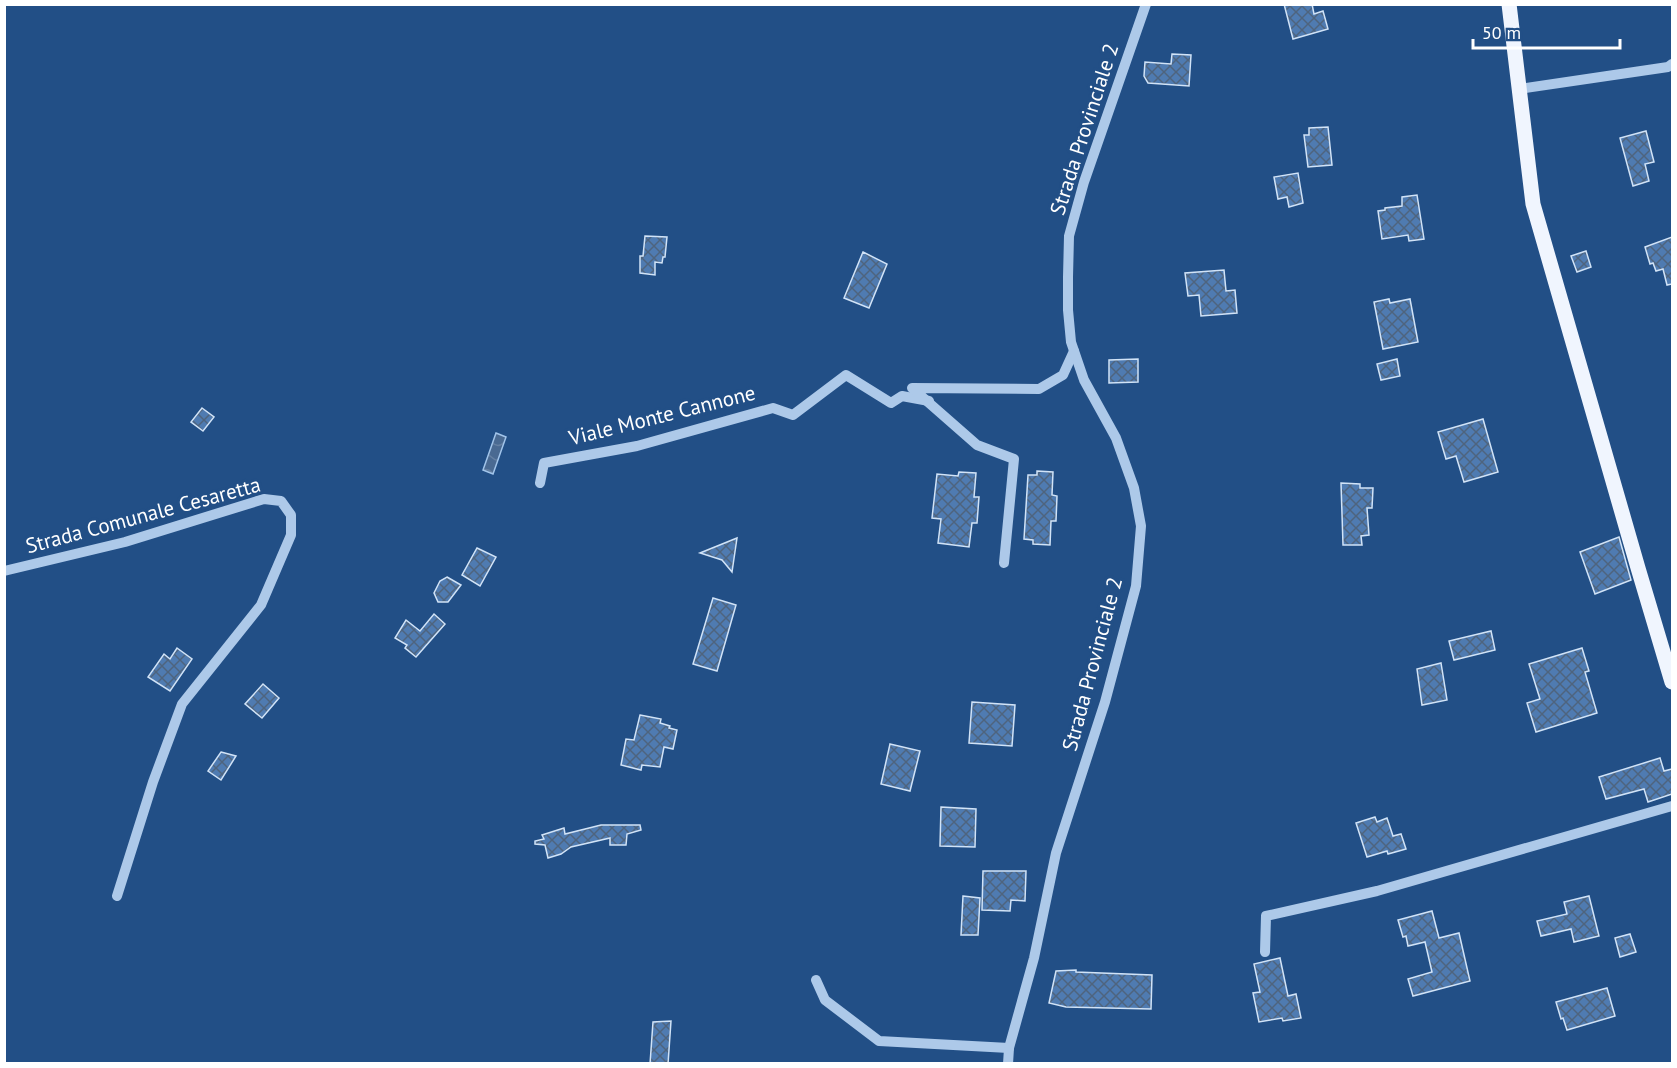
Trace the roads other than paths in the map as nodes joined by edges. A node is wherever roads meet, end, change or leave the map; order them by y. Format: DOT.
graph roads {
  1 [pos="1146,4"];
  2 [pos="1509,4"];
  3 [pos="1672,64"];
  4 [pos="1519,89"];
  5 [pos="1074,351"];
  6 [pos="928,401"];
  7 [pos="540,483"];
  8 [pos="1004,563"];
  9 [pos="4,571"];
  10 [pos="1672,682"];
  11 [pos="1672,806"];
  12 [pos="117,896"];
  13 [pos="1265,952"];
  14 [pos="816,980"];
  15 [pos="1010,1048"];
  16 [pos="1008,1064"];
  1 -- 5 [label="street, Strada Provinciale 2"];
  2 -- 4 [label="main road"];
  3 -- 4 [label="street"];
  4 -- 10 [label="main road"];
  5 -- 6 [label="street"];
  5 -- 15 [label="street, Strada Provinciale 2"];
  6 -- 7 [label="street, Viale Monte Cannone"];
  6 -- 8 [label="street"];
  9 -- 12 [label="street, Strada Comunale Cesaretta"];
  11 -- 13 [label="street"];
  14 -- 15 [label="street"];
  15 -- 16 [label="street, Strada Provinciale 2"];
}
